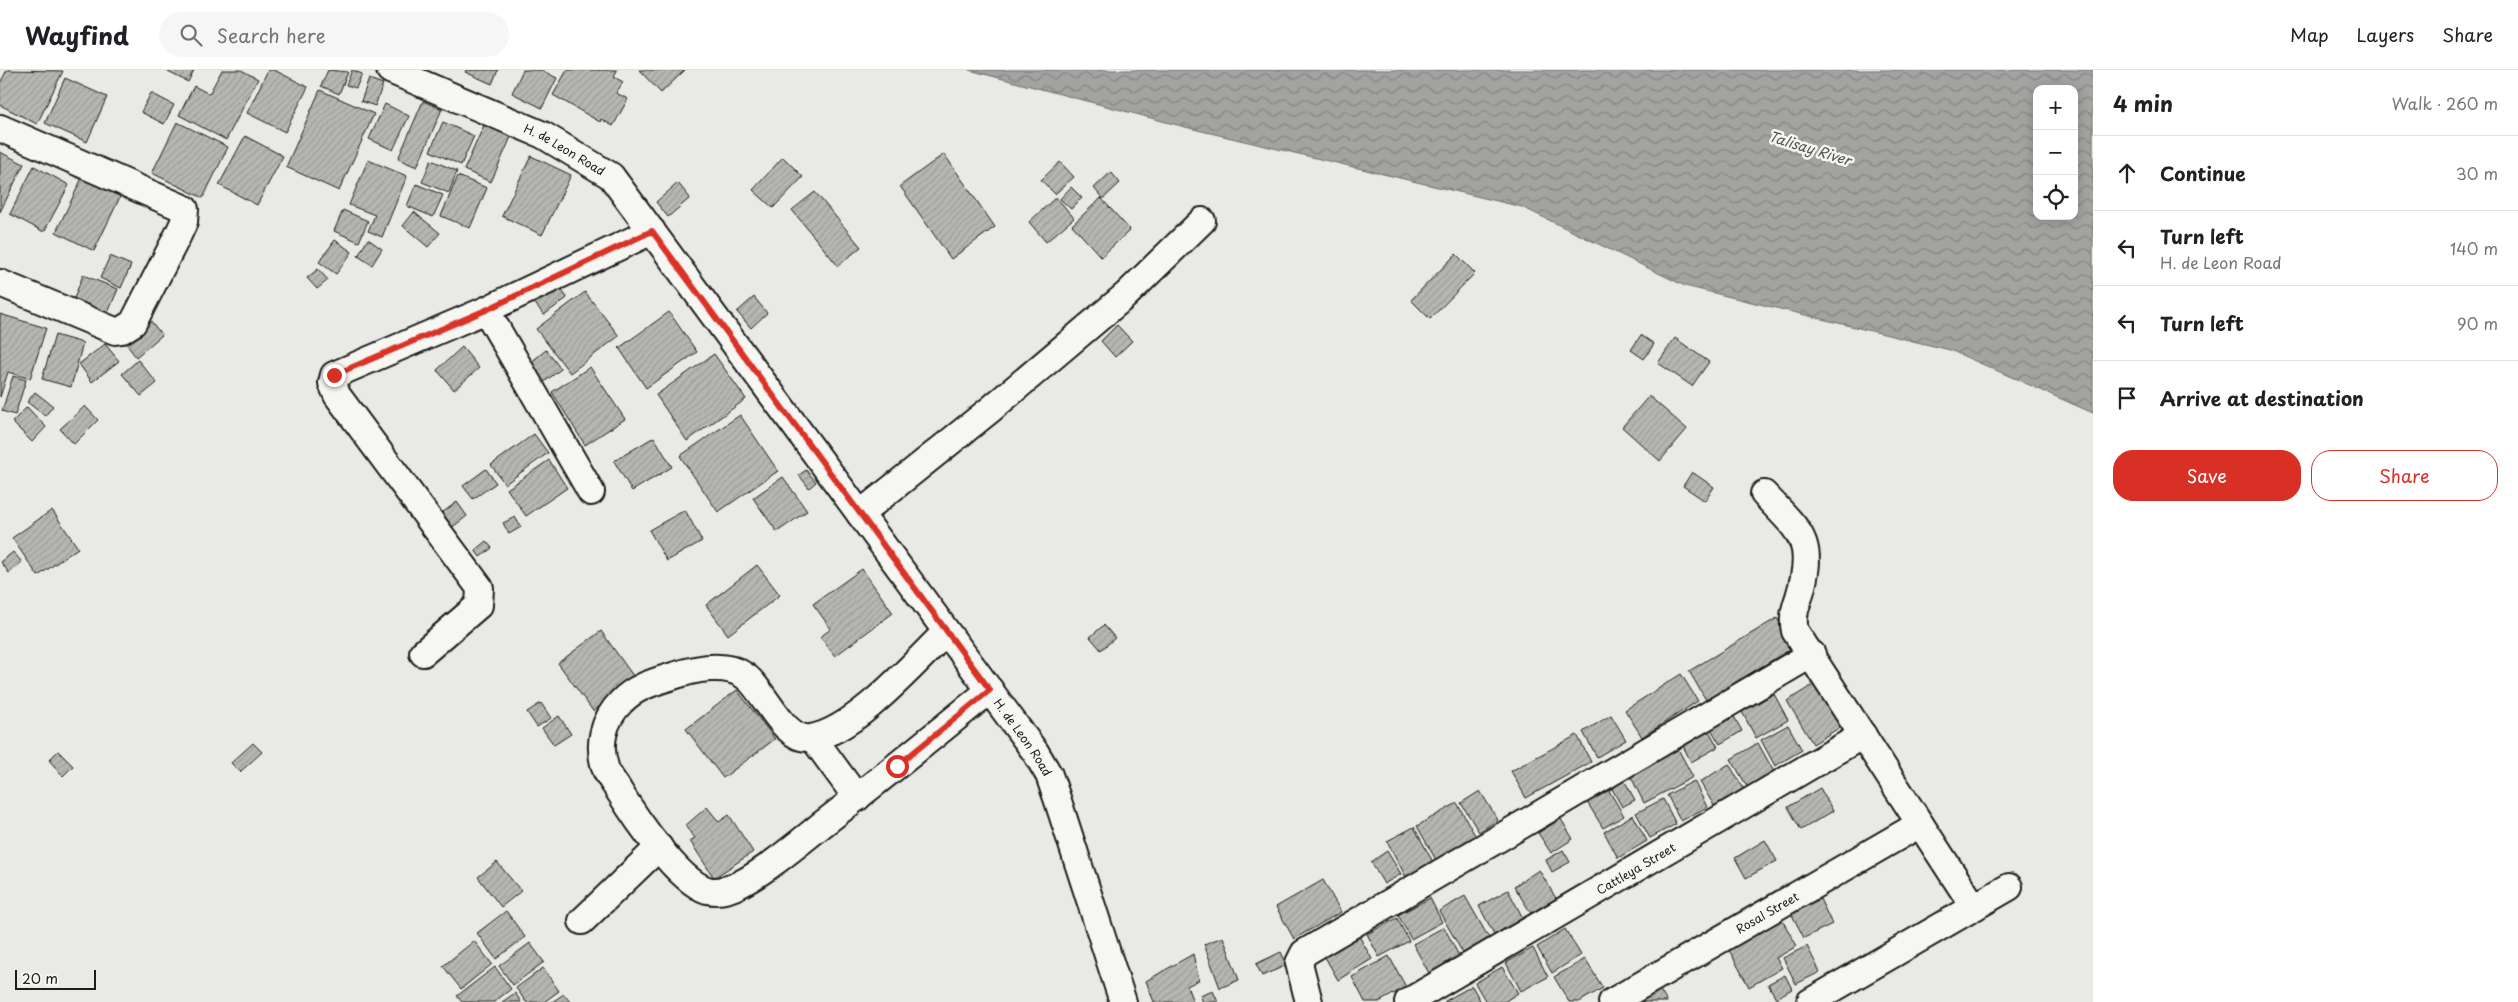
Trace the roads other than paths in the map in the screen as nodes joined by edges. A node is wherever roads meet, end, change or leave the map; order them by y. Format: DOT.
graph roads {
  1 [pos="390,70"];
  2 [pos="0,128"];
  3 [pos="1202,221"];
  4 [pos="652,231"];
  5 [pos="0,283"];
  6 [pos="486,310"];
  7 [pos="591,492"];
  8 [pos="1764,494"];
  9 [pos="860,514"];
  10 [pos="946,632"];
  11 [pos="423,653"];
  12 [pos="1812,654"];
  13 [pos="990,690"];
  14 [pos="1863,735"];
  15 [pos="813,738"];
  16 [pos="857,798"];
  17 [pos="1920,824"];
  18 [pos="658,847"];
  19 [pos="2009,887"];
  20 [pos="1974,907"];
  21 [pos="582,921"];
  22 [pos="1123,1002"];
  23 [pos="1309,1002"];
  24 [pos="1408,1002"];
  25 [pos="1612,1002"];
  26 [pos="1810,1002"];
  1 -- 4 [label="street, H. de Leon Road"];
  2 -- 5 [label="street"];
  3 -- 9 [label="street"];
  4 -- 6 [label="street"];
  4 -- 9 [label="street, H. de Leon Road"];
  6 -- 7 [label="street"];
  6 -- 11 [label="street"];
  8 -- 12 [label="street"];
  9 -- 10 [label="street, H. de Leon Road"];
  10 -- 13 [label="street, H. de Leon Road"];
  10 -- 15 [label="street"];
  12 -- 14 [label="street"];
  12 -- 23 [label="street"];
  13 -- 16 [label="street"];
  13 -- 22 [label="street, H. de Leon Road"];
  14 -- 17 [label="street"];
  14 -- 24 [label="street, Cattleya Street"];
  15 -- 16 [label="street"];
  15 -- 18 [label="street"];
  16 -- 18 [label="street"];
  17 -- 20 [label="street"];
  17 -- 25 [label="street, Rosal Street"];
  18 -- 21 [label="street"];
  19 -- 20 [label="street"];
  20 -- 26 [label="street"];
}
